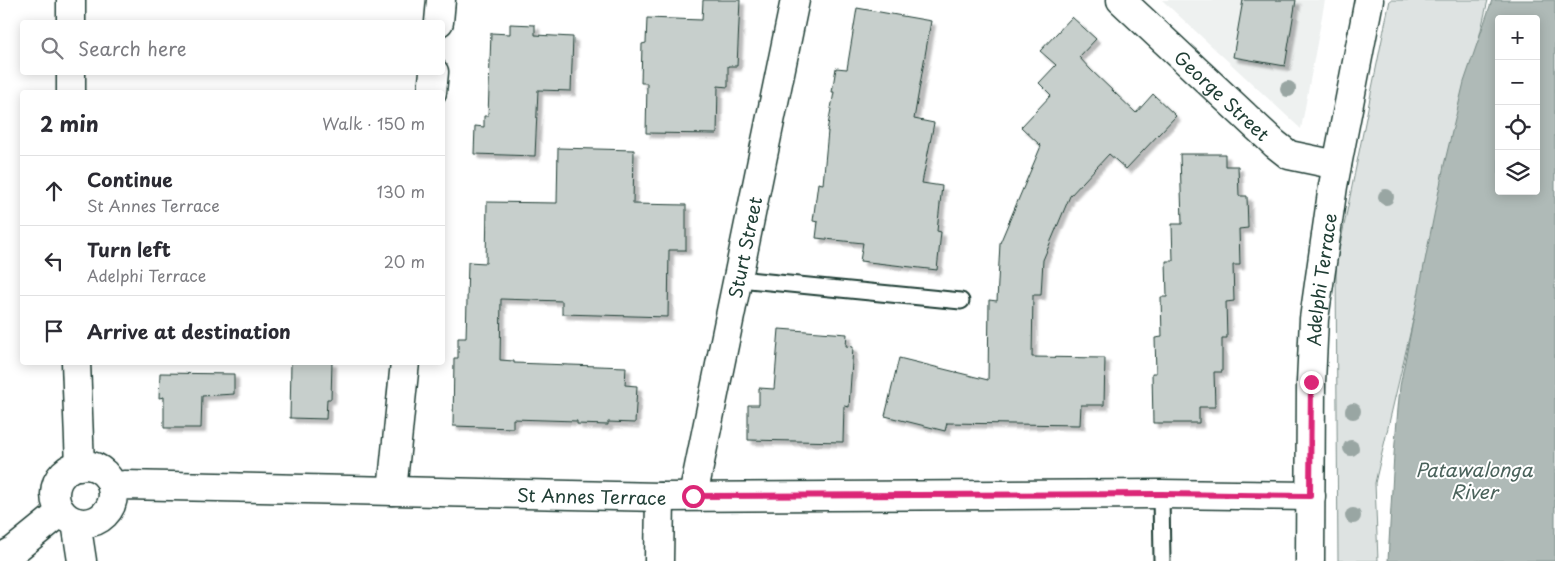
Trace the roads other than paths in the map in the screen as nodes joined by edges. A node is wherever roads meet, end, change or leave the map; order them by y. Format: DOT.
graph roads {
  1 [pos="71,0"];
  2 [pos="441,0"];
  3 [pos="795,0"];
  4 [pos="1121,0"];
  5 [pos="1369,0"];
  6 [pos="71,20"];
  7 [pos="439,20"];
  8 [pos="71,75"];
  9 [pos="434,75"];
  10 [pos="71,90"];
  11 [pos="432,90"];
  12 [pos="1337,165"];
  13 [pos="739,279"];
  14 [pos="960,301"];
  15 [pos="76,365"];
  16 [pos="405,365"];
  17 [pos="80,466"];
  18 [pos="112,488"];
  19 [pos="392,491"];
  20 [pos="1161,494"];
  21 [pos="660,496"];
  22 [pos="693,496"];
  23 [pos="1310,496"];
  24 [pos="68,517"];
  25 [pos="0,558"];
  26 [pos="82,561"];
  27 [pos="659,561"];
  28 [pos="1162,561"];
  29 [pos="1310,561"];
  1 -- 6 [label="street"];
  2 -- 7 [label="street"];
  3 -- 13 [label="street, Sturt Street"];
  4 -- 12 [label="street, George Street"];
  5 -- 12 [label="street, Adelphi Terrace"];
  8 -- 10 [label="street"];
  9 -- 11 [label="street"];
  12 -- 23 [label="street, Adelphi Terrace"];
  13 -- 14 [label="lane"];
  13 -- 22 [label="street, Sturt Street"];
  15 -- 17 [label="street"];
  16 -- 19 [label="street"];
  17 -- 18 [label="street"];
  17 -- 24 [label="street"];
  18 -- 19 [label="street, St Annes Terrace"];
  18 -- 24 [label="street"];
  19 -- 21 [label="street, St Annes Terrace"];
  20 -- 22 [label="street, St Annes Terrace"];
  20 -- 23 [label="street, St Annes Terrace"];
  20 -- 28 [label="lane"];
  21 -- 22 [label="street, St Annes Terrace"];
  21 -- 27 [label="street"];
  23 -- 29 [label="street, Adelphi Terrace"];
  24 -- 25 [label="street"];
  24 -- 26 [label="street"];
}
